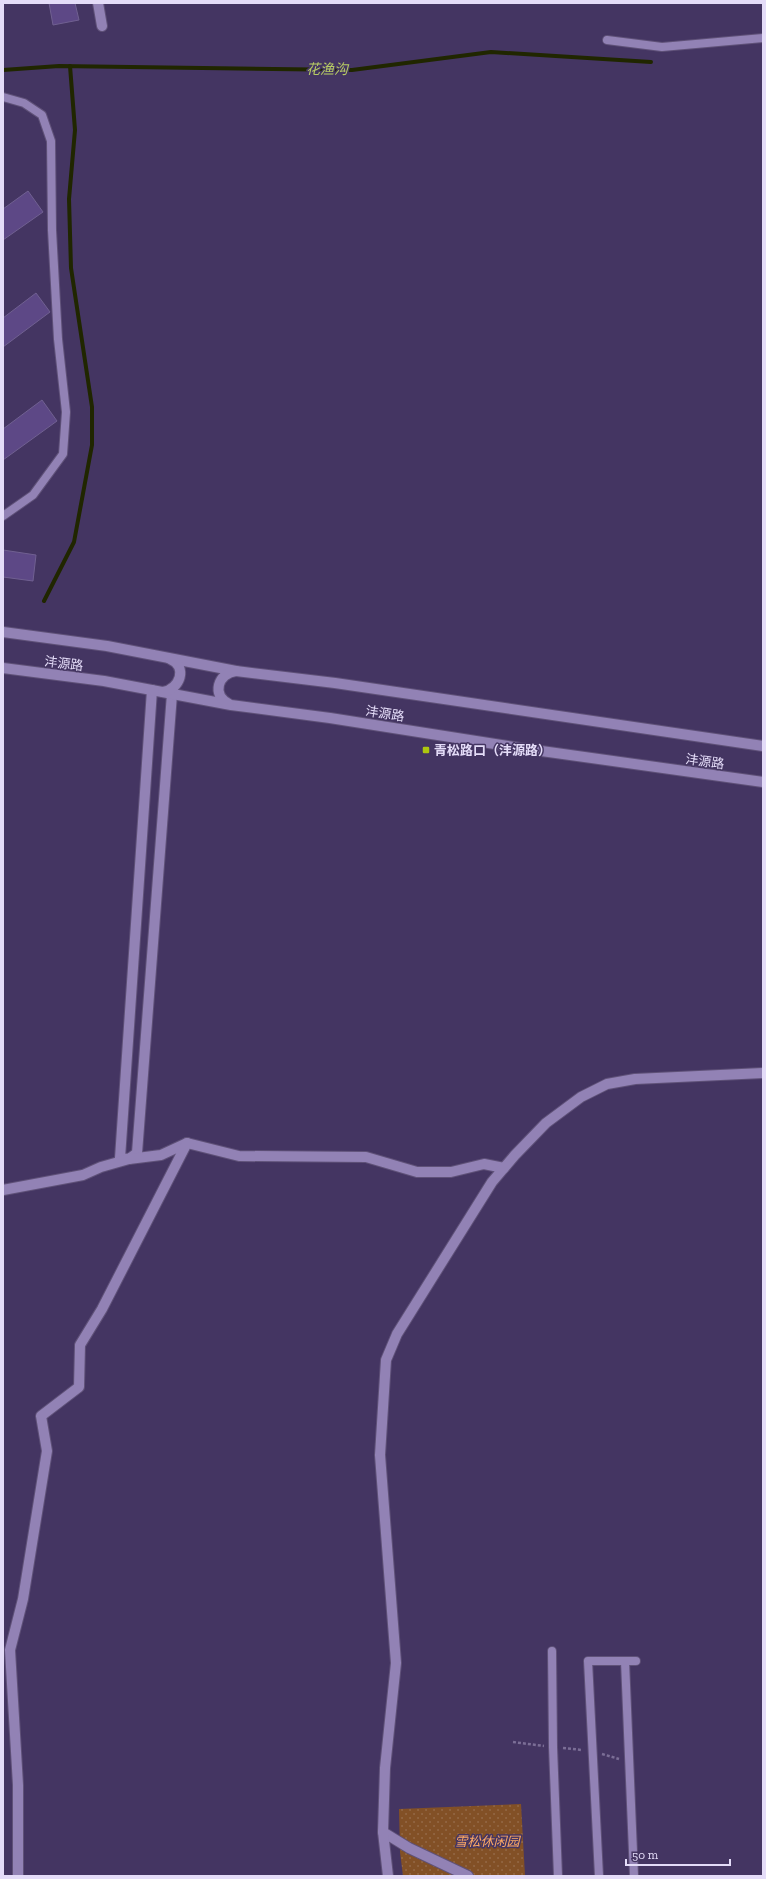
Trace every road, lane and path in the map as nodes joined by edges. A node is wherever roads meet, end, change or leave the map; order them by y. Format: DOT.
graph roads {
  1 [pos="98,3"];
  2 [pos="102,26"];
  3 [pos="763,38"];
  4 [pos="606,40"];
  5 [pos="3,97"];
  6 [pos="3,516"];
  7 [pos="3,632"];
  8 [pos="168,658"];
  9 [pos="3,668"];
  10 [pos="236,671"];
  11 [pos="152,690"];
  12 [pos="167,693"];
  13 [pos="231,705"];
  14 [pos="763,746"];
  15 [pos="763,782"];
  16 [pos="763,1073"];
  17 [pos="187,1143"];
  18 [pos="129,1159"];
  19 [pos="504,1168"];
  20 [pos="3,1190"];
  21 [pos="552,1651"];
  22 [pos="636,1660"];
  23 [pos="625,1661"];
  24 [pos="513,1742"];
  25 [pos="553,1747"];
  26 [pos="592,1751"];
  27 [pos="628,1761"];
  28 [pos="383,1832"];
  29 [pos="18,1876"];
  30 [pos="388,1876"];
  31 [pos="468,1876"];
  32 [pos="558,1876"];
  33 [pos="599,1876"];
  34 [pos="634,1876"];
  1 -- 2 [label="street"];
  3 -- 4 [label="lane"];
  5 -- 6 [label="lane"];
  7 -- 8 [label="street, 沣源路"];
  8 -- 10 [label="street, 沣源路"];
  8 -- 12 [label="street"];
  9 -- 11 [label="street, 沣源路"];
  10 -- 13 [label="street"];
  10 -- 14 [label="street, 沣源路"];
  11 -- 12 [label="street, 沣源路"];
  11 -- 18 [label="street"];
  12 -- 13 [label="street, 沣源路"];
  12 -- 18 [label="street"];
  13 -- 15 [label="street, 沣源路"];
  16 -- 19 [label="street"];
  17 -- 18 [label="street"];
  17 -- 19 [label="street"];
  17 -- 29 [label="street"];
  18 -- 20 [label="street"];
  19 -- 28 [label="street"];
  21 -- 25 [label="lane"];
  22 -- 23 [label="lane"];
  23 -- 26 [label="lane"];
  23 -- 27 [label="lane"];
  24 -- 25 [label="path"];
  25 -- 26 [label="path"];
  25 -- 32 [label="lane"];
  26 -- 27 [label="path"];
  26 -- 33 [label="lane"];
  27 -- 34 [label="lane"];
  28 -- 30 [label="street"];
  28 -- 31 [label="street"];
}
